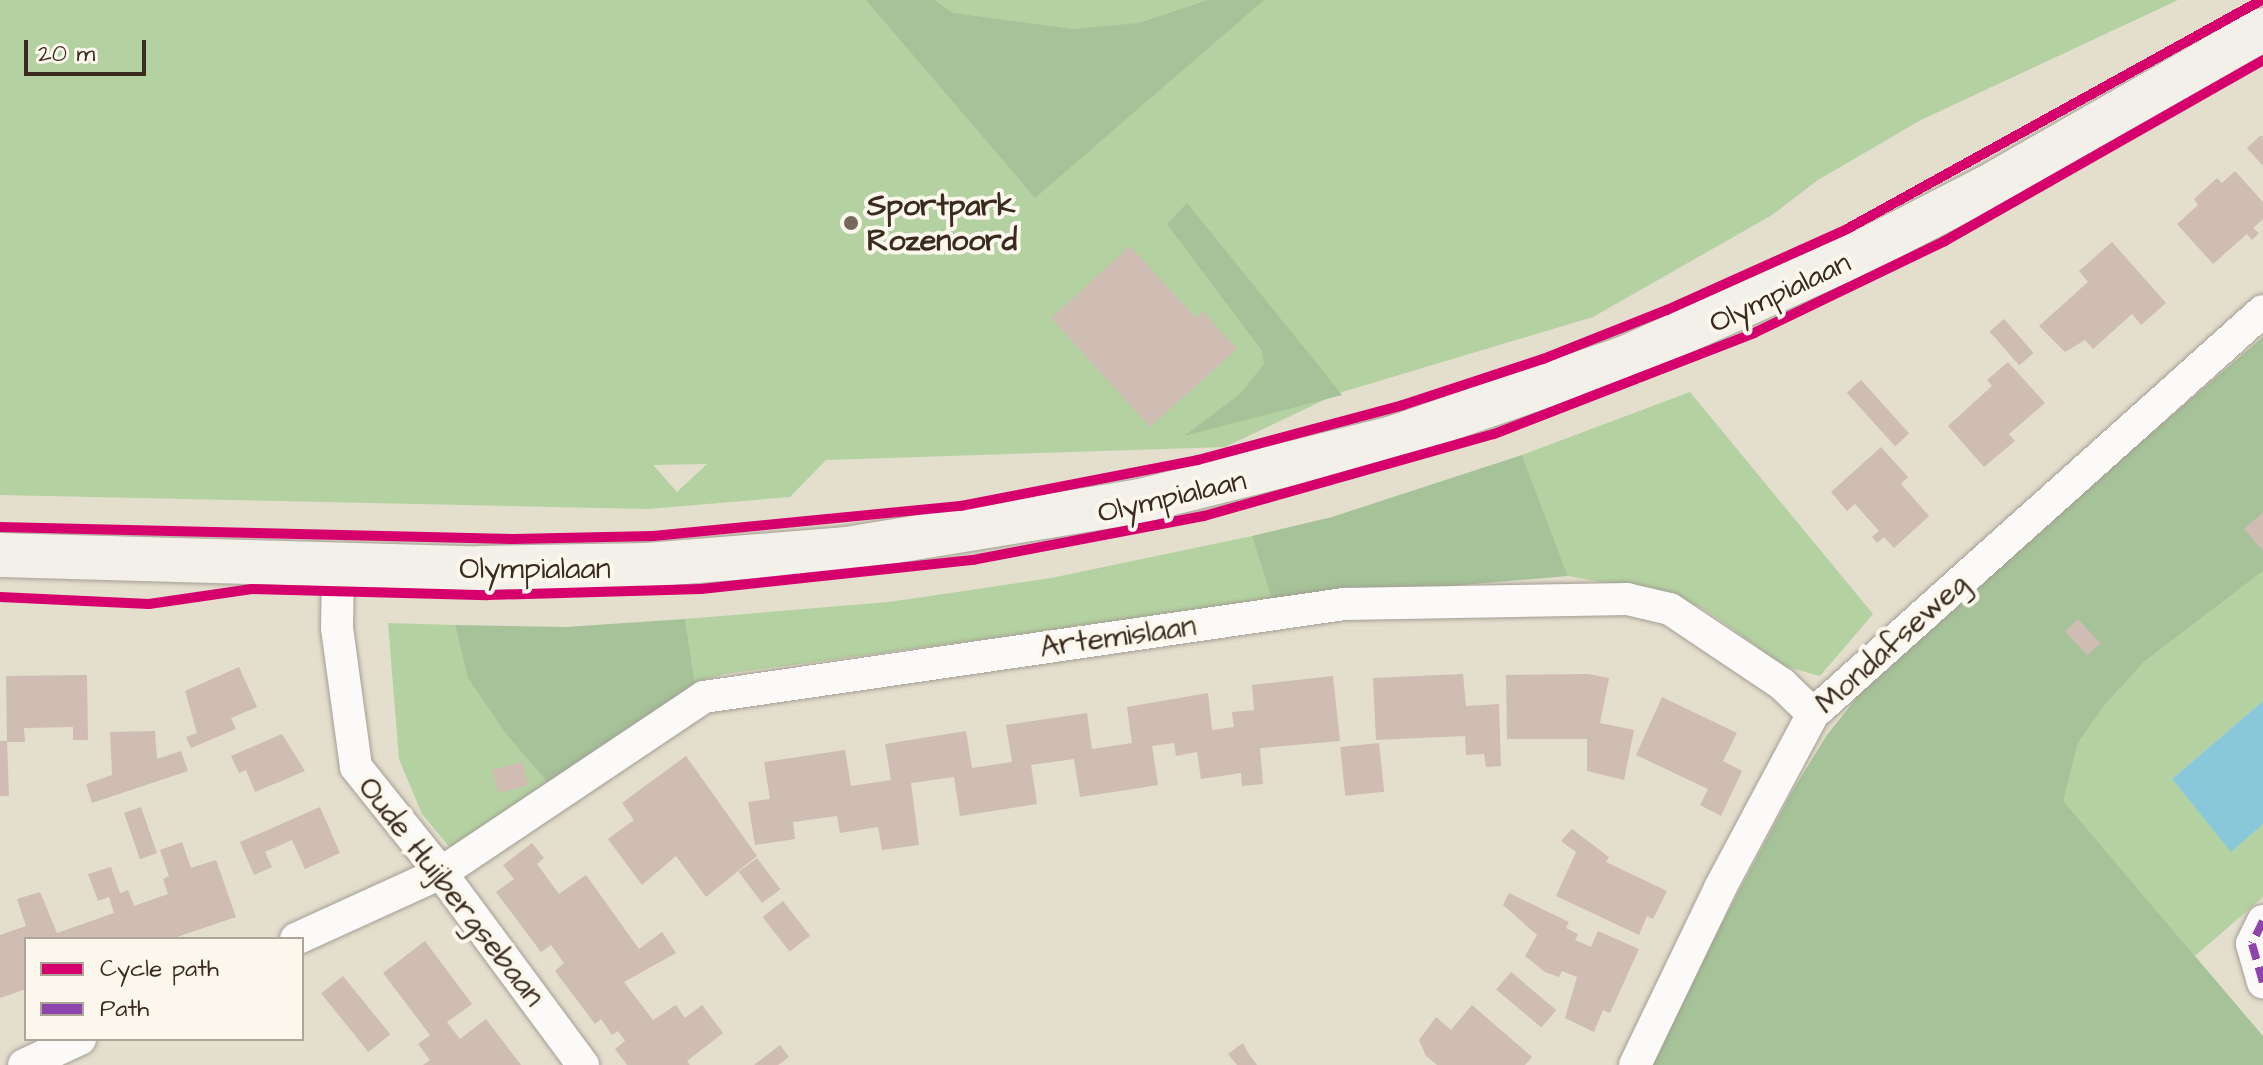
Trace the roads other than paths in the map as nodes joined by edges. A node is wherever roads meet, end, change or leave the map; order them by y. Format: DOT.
graph roads {
  1 [pos="2263,30"];
  2 [pos="2263,311"];
  3 [pos="0,555"];
  4 [pos="338,564"];
  5 [pos="1813,714"];
  6 [pos="441,873"];
  7 [pos="2263,921"];
  8 [pos="300,937"];
  9 [pos="2263,982"];
  10 [pos="76,1041"];
  11 [pos="24,1065"];
  12 [pos="583,1065"];
  13 [pos="1635,1065"];
  1 -- 4 [label="main road, Olympialaan"];
  2 -- 5 [label="street, Mondafseweg"];
  3 -- 4 [label="main road, Olympialaan"];
  4 -- 6 [label="street, Oude Huijbergsebaan"];
  5 -- 6 [label="street, Artemislaan"];
  5 -- 13 [label="street, Mondafseweg"];
  6 -- 8 [label="street, Artemislaan"];
  6 -- 12 [label="street, Oude Huijbergsebaan"];
  7 -- 9 [label="street"];
  10 -- 11 [label="street"];
}
